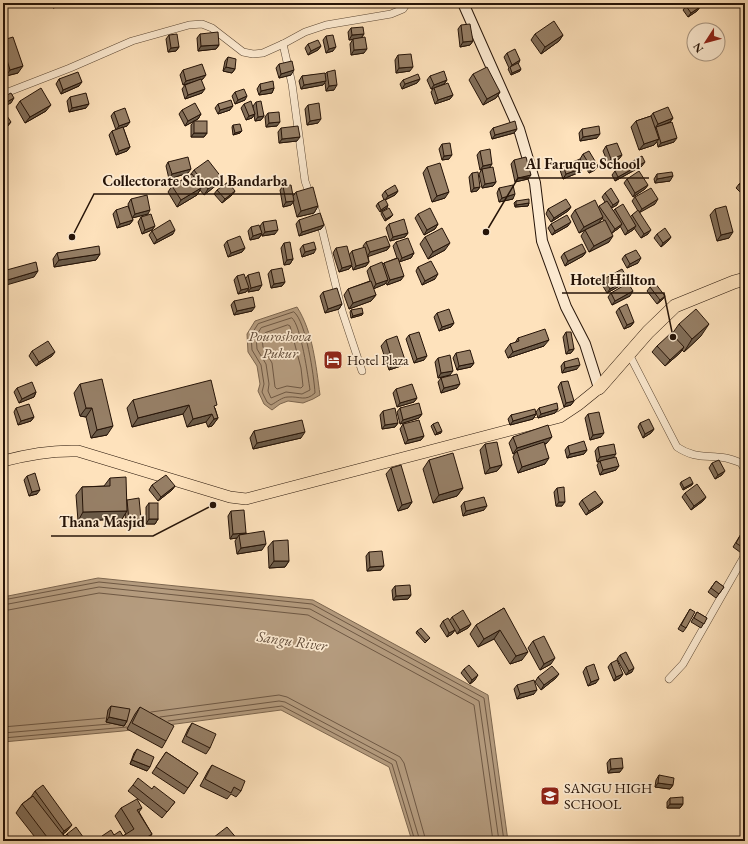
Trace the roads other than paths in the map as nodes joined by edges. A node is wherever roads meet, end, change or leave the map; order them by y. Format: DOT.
graph roads {
  1 [pos="407,3"];
  2 [pos="463,3"];
  3 [pos="283,44"];
  4 [pos="3,94"];
  5 [pos="745,279"];
  6 [pos="629,354"];
  7 [pos="362,371"];
  8 [pos="599,388"];
  9 [pos="3,461"];
  10 [pos="745,470"];
  11 [pos="745,555"];
  12 [pos="669,679"];
  1 -- 3 [label="street"];
  2 -- 8 [label="main road"];
  3 -- 4 [label="street"];
  3 -- 7 [label="street"];
  5 -- 6 [label="highway"];
  6 -- 8 [label="highway"];
  6 -- 10 [label="street"];
  8 -- 9 [label="main road"];
  11 -- 12 [label="street"];
}
